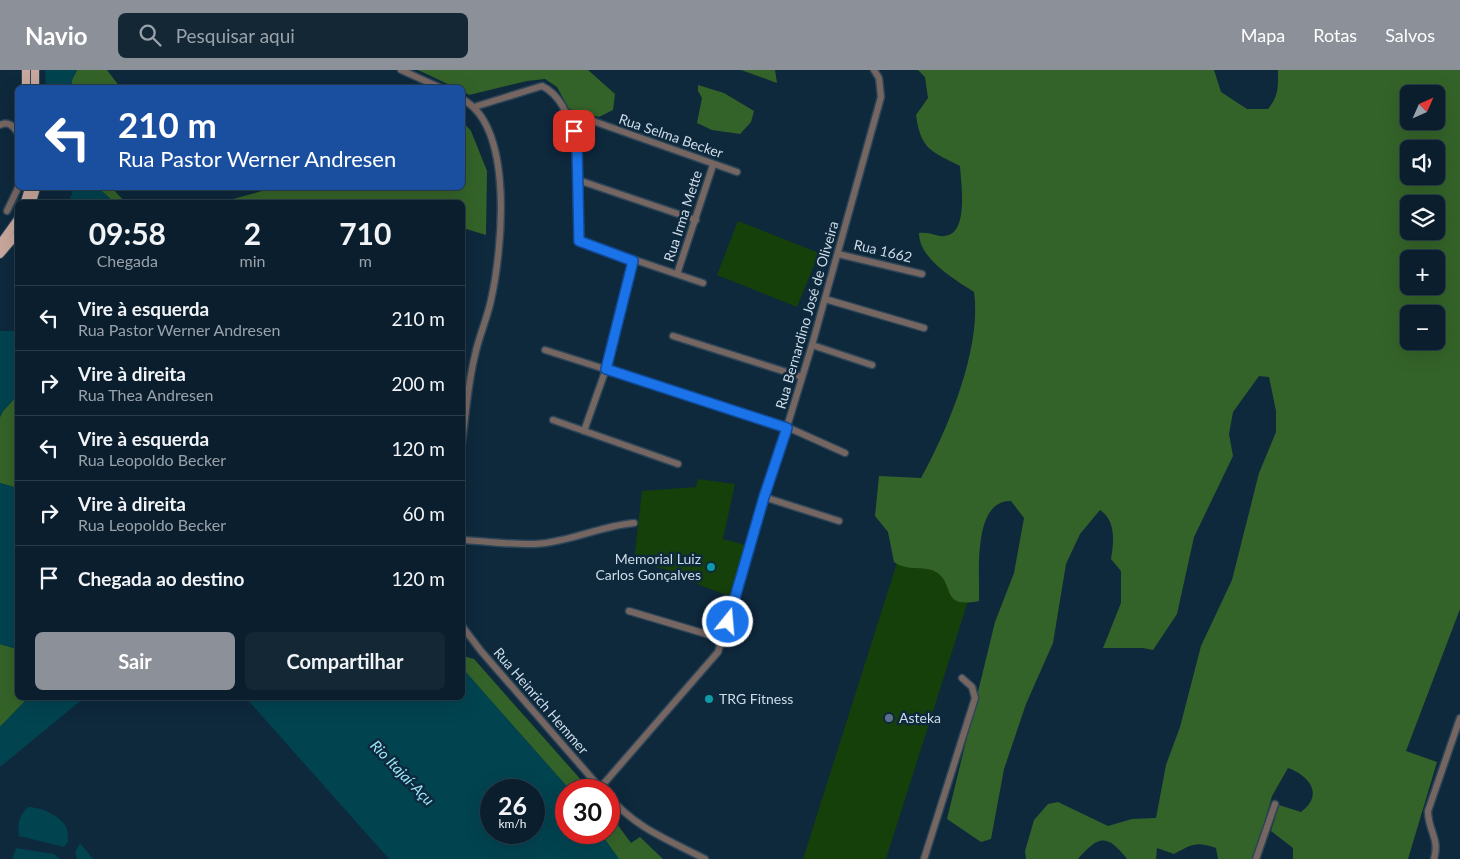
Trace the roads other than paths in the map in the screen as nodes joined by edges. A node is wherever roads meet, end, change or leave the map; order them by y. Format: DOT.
graph roads {
  1 [pos="26,70"];
  2 [pos="35,70"];
  3 [pos="401,70"];
  4 [pos="874,70"];
  5 [pos="26,85"];
  6 [pos="34,85"];
  7 [pos="434,85"];
  8 [pos="465,101"];
  9 [pos="474,107"];
  10 [pos="568,120"];
  11 [pos="0,125"];
  12 [pos="15,130"];
  13 [pos="713,165"];
  14 [pos="737,172"];
  15 [pos="578,180"];
  16 [pos="17,190"];
  17 [pos="7,211"];
  18 [pos="696,220"];
  19 [pos="15,223"];
  20 [pos="15,236"];
  21 [pos="0,244"];
  22 [pos="0,254"];
  23 [pos="838,254"];
  24 [pos="633,261"];
  25 [pos="677,274"];
  26 [pos="922,274"];
  27 [pos="703,283"];
  28 [pos="825,299"];
  29 [pos="924,328"];
  30 [pos="673,336"];
  31 [pos="812,346"];
  32 [pos="545,350"];
  33 [pos="872,365"];
  34 [pos="606,369"];
  35 [pos="802,377"];
  36 [pos="465,420"];
  37 [pos="553,420"];
  38 [pos="787,428"];
  39 [pos="584,431"];
  40 [pos="845,453"];
  41 [pos="678,464"];
  42 [pos="764,497"];
  43 [pos="839,521"];
  44 [pos="634,523"];
  45 [pos="465,540"];
  46 [pos="629,611"];
  47 [pos="465,630"];
  48 [pos="723,639"];
  49 [pos="962,678"];
  50 [pos="1460,718"];
  51 [pos="592,779"];
  52 [pos="610,779"];
  53 [pos="1275,804"];
  54 [pos="620,808"];
  55 [pos="705,859"];
  56 [pos="924,859"];
  57 [pos="1256,859"];
  58 [pos="1434,859"];
  1 -- 5 [label="main road"];
  2 -- 6 [label="main road"];
  3 -- 7 [label="street"];
  4 -- 23 [label="street, Rua Bernardino José de Oliveira"];
  8 -- 9 [label="street"];
  9 -- 10 [label="street"];
  9 -- 36 [label="street"];
  10 -- 13 [label="street, Rua Selma Becker"];
  10 -- 15 [label="street"];
  11 -- 12 [label="street"];
  13 -- 14 [label="street, Rua Selma Becker"];
  13 -- 18 [label="street, Rua Irma Mette"];
  15 -- 18 [label="street"];
  15 -- 24 [label="street"];
  16 -- 17 [label="street"];
  18 -- 25 [label="street, Rua Irma Mette"];
  19 -- 21 [label="main road"];
  20 -- 22 [label="main road"];
  23 -- 26 [label="street, Rua 1662"];
  23 -- 28 [label="street, Rua Bernardino José de Oliveira"];
  24 -- 25 [label="street"];
  24 -- 34 [label="street"];
  25 -- 27 [label="street"];
  28 -- 29 [label="street"];
  28 -- 31 [label="street, Rua Bernardino José de Oliveira"];
  30 -- 35 [label="street"];
  31 -- 33 [label="street"];
  31 -- 35 [label="street, Rua Bernardino José de Oliveira"];
  32 -- 34 [label="street"];
  34 -- 38 [label="street"];
  34 -- 39 [label="street"];
  35 -- 38 [label="street, Rua Bernardino José de Oliveira"];
  37 -- 39 [label="street"];
  38 -- 40 [label="street"];
  38 -- 42 [label="street, Rua Bernardino José de Oliveira"];
  39 -- 41 [label="street"];
  42 -- 43 [label="street"];
  42 -- 48 [label="street, Rua Bernardino José de Oliveira"];
  44 -- 45 [label="street"];
  46 -- 48 [label="street"];
  47 -- 51 [label="street, Rua Heinrich Hemmer"];
  48 -- 52 [label="street, Rua Bernardino José de Oliveira"];
  49 -- 56 [label="street"];
  50 -- 58 [label="street"];
  53 -- 57 [label="street"];
  54 -- 55 [label="street"];
}
